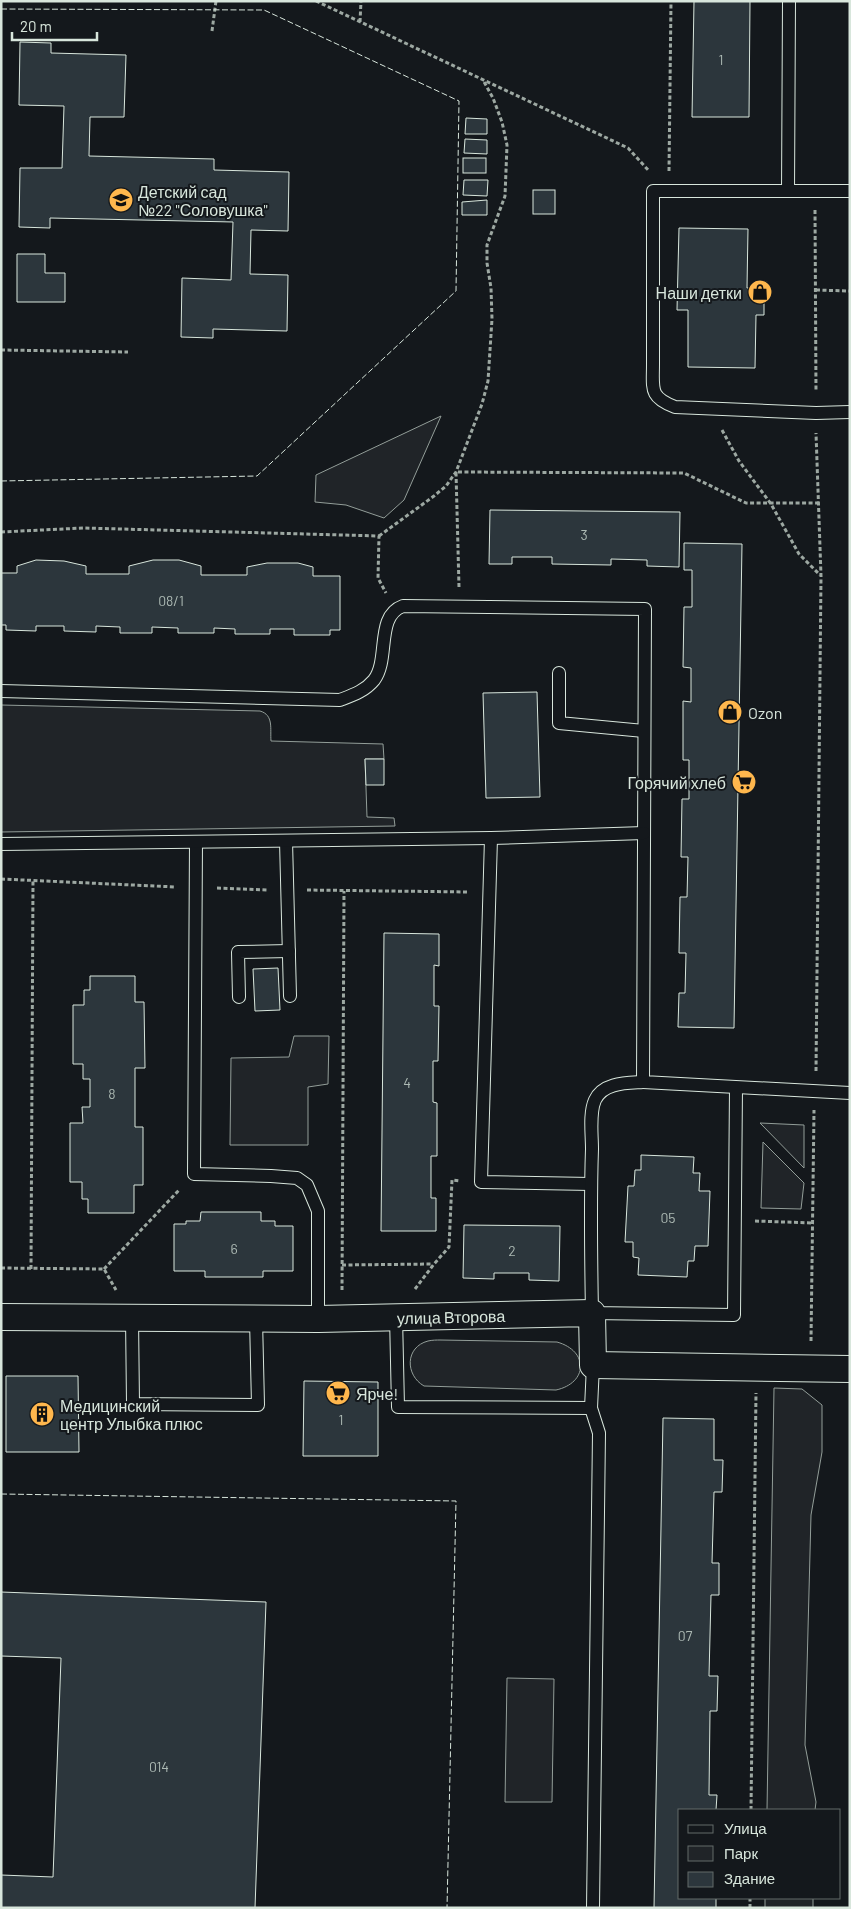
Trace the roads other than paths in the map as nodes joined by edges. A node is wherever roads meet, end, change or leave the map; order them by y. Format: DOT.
graph roads {
  1 [pos="789,1"];
  2 [pos="788,191"];
  3 [pos="850,191"];
  4 [pos="850,412"];
  5 [pos="559,673"];
  6 [pos="1,691"];
  7 [pos="644,731"];
  8 [pos="644,833"];
  9 [pos="490,838"];
  10 [pos="286,841"];
  11 [pos="196,842"];
  12 [pos="1,844"];
  13 [pos="289,951"];
  14 [pos="290,996"];
  15 [pos="239,997"];
  16 [pos="643,1082"];
  17 [pos="736,1088"];
  18 [pos="850,1094"];
  19 [pos="591,1184"];
  20 [pos="592,1314"];
  21 [pos="1,1316"];
  22 [pos="396,1316"];
  23 [pos="132,1317"];
  24 [pos="256,1319"];
  25 [pos="330,1319"];
  26 [pos="593,1365"];
  27 [pos="850,1369"];
  28 [pos="591,1408"];
  29 [pos="592,1908"];
  1 -- 2 [label="lane"];
  2 -- 3 [label="lane"];
  2 -- 4 [label="lane"];
  5 -- 7 [label="lane"];
  6 -- 7 [label="lane"];
  7 -- 8 [label="lane"];
  8 -- 9 [label="lane"];
  8 -- 16 [label="lane"];
  9 -- 10 [label="lane"];
  9 -- 19 [label="lane"];
  10 -- 11 [label="lane"];
  10 -- 13 [label="lane"];
  11 -- 12 [label="lane"];
  11 -- 25 [label="lane"];
  13 -- 14 [label="lane"];
  13 -- 15 [label="lane"];
  16 -- 17 [label="lane"];
  16 -- 19 [label="lane"];
  17 -- 18 [label="lane"];
  17 -- 20 [label="lane"];
  19 -- 20 [label="lane"];
  20 -- 22 [label="street, улица Второва"];
  20 -- 26 [label="street"];
  21 -- 23 [label="street, улица Второва"];
  22 -- 25 [label="street, улица Второва"];
  22 -- 28 [label="lane"];
  23 -- 24 [label="street, улица Второва"];
  23 -- 24 [label="lane"];
  24 -- 25 [label="street, улица Второва"];
  26 -- 27 [label="street"];
  26 -- 28 [label="lane"];
  28 -- 29 [label="lane"];
}
